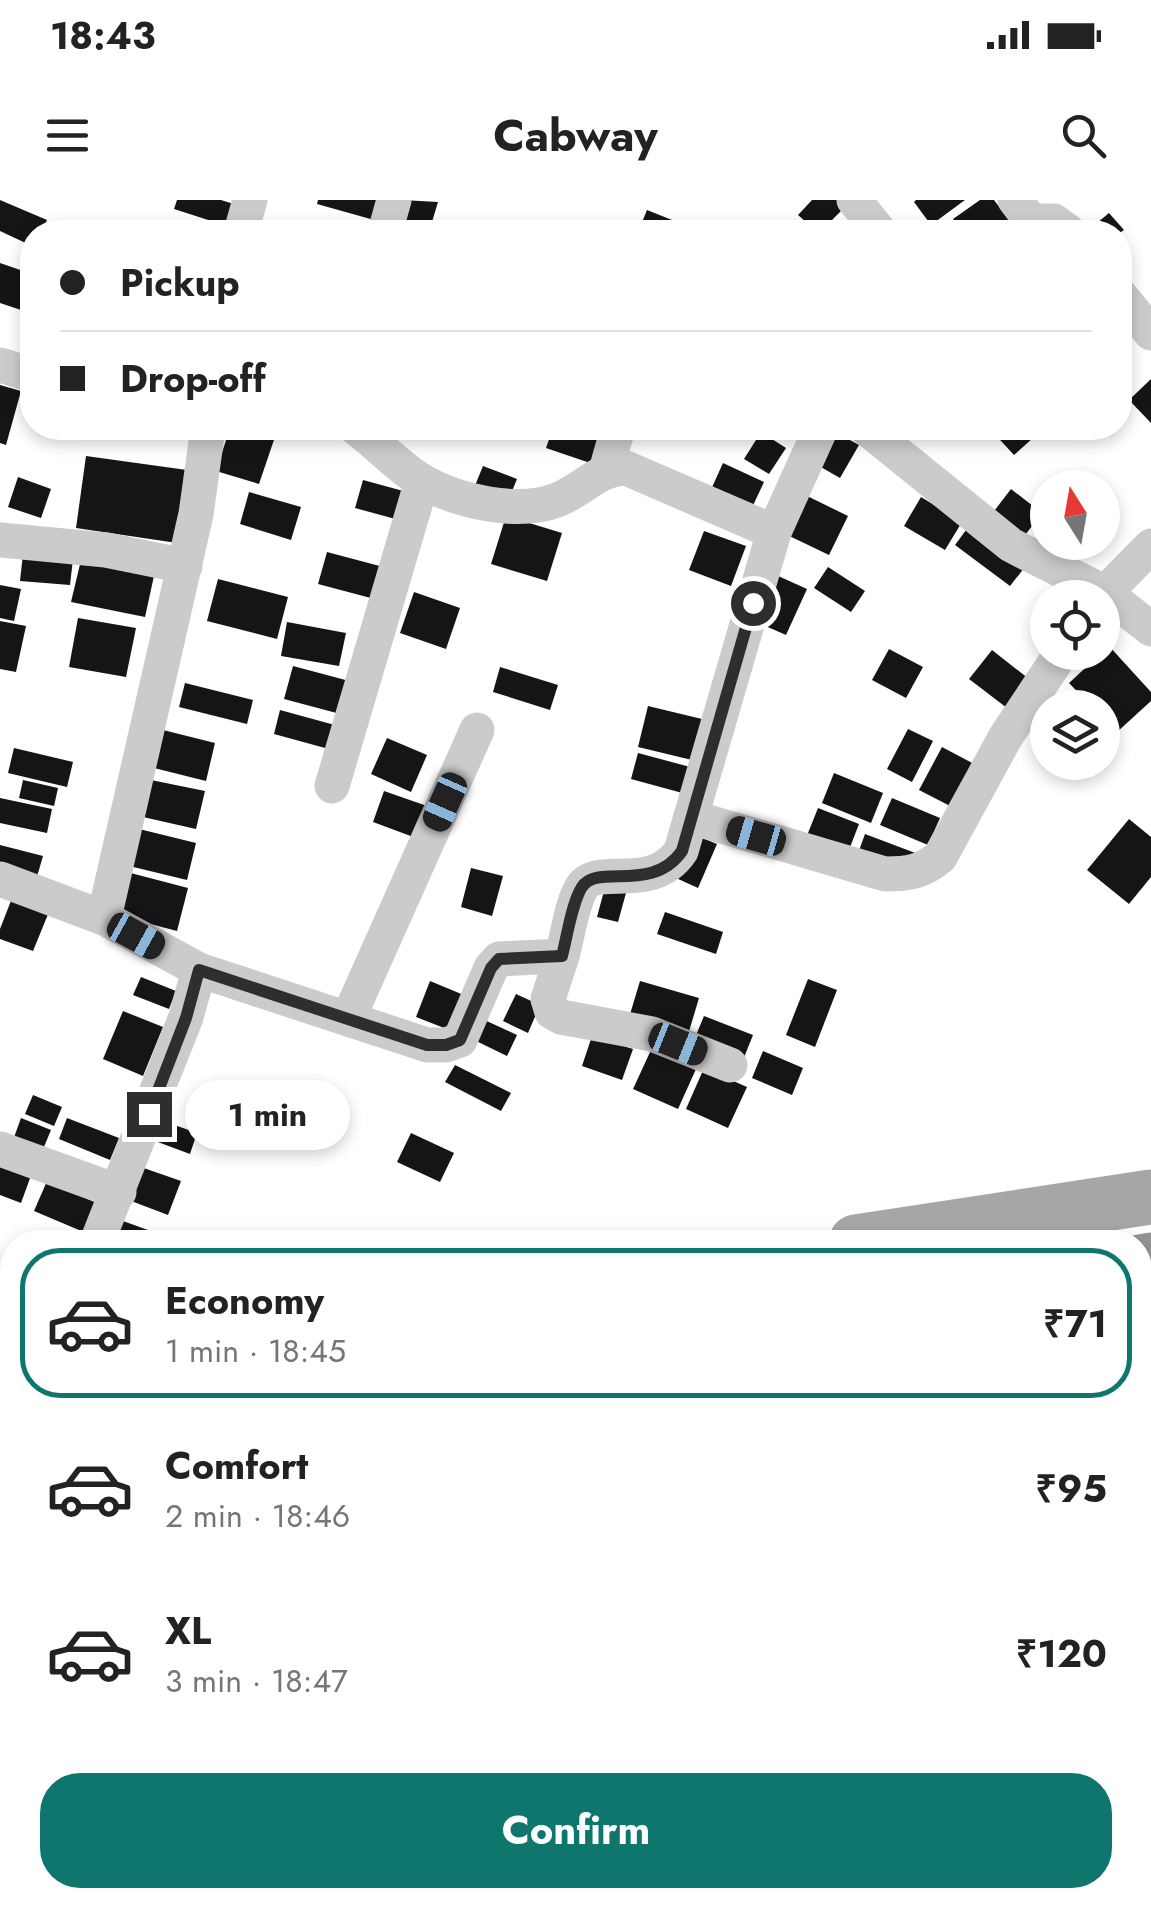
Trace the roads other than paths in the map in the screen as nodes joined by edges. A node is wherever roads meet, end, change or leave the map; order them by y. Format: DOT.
graph roads {
  1 [pos="854,200"];
  2 [pos="1015,200"];
  3 [pos="870,220"];
  4 [pos="1030,220"];
  5 [pos="1132,309"];
  6 [pos="1151,332"];
  7 [pos="203,440"];
  8 [pos="371,440"];
  9 [pos="615,440"];
  10 [pos="816,440"];
  11 [pos="881,440"];
  12 [pos="606,471"];
  13 [pos="422,481"];
  14 [pos="774,532"];
  15 [pos="0,540"];
  16 [pos="1151,546"];
  17 [pos="185,566"];
  18 [pos="1075,580"];
  19 [pos="1117,580"];
  20 [pos="1120,607"];
  21 [pos="1151,628"];
  22 [pos="1050,670"];
  23 [pos="477,730"];
  24 [pos="332,786"];
  25 [pos="691,817"];
  26 [pos="0,880"];
  27 [pos="104,918"];
  28 [pos="562,956"];
  29 [pos="199,970"];
  30 [pos="348,1019"];
  31 [pos="730,1065"];
  32 [pos="0,1149"];
  33 [pos="119,1192"];
  34 [pos="1151,1196"];
  35 [pos="103,1230"];
  36 [pos="933,1230"];
  1 -- 3 [label="street"];
  2 -- 4 [label="street"];
  5 -- 6 [label="street"];
  7 -- 17 [label="street"];
  8 -- 13 [label="street"];
  9 -- 12 [label="street"];
  10 -- 14 [label="street"];
  11 -- 18 [label="street"];
  12 -- 13 [label="street"];
  12 -- 14 [label="street"];
  13 -- 24 [label="street"];
  14 -- 25 [label="street"];
  15 -- 17 [label="street"];
  16 -- 19 [label="street"];
  17 -- 27 [label="street"];
  20 -- 21 [label="street"];
  22 -- 25 [label="street"];
  23 -- 30 [label="street"];
  25 -- 28 [label="street"];
  26 -- 27 [label="street"];
  27 -- 29 [label="street"];
  28 -- 30 [label="street"];
  28 -- 31 [label="street"];
  29 -- 30 [label="street"];
  29 -- 33 [label="street"];
  32 -- 33 [label="street"];
  33 -- 35 [label="street"];
  34 -- 36 [label="main road"];
}
